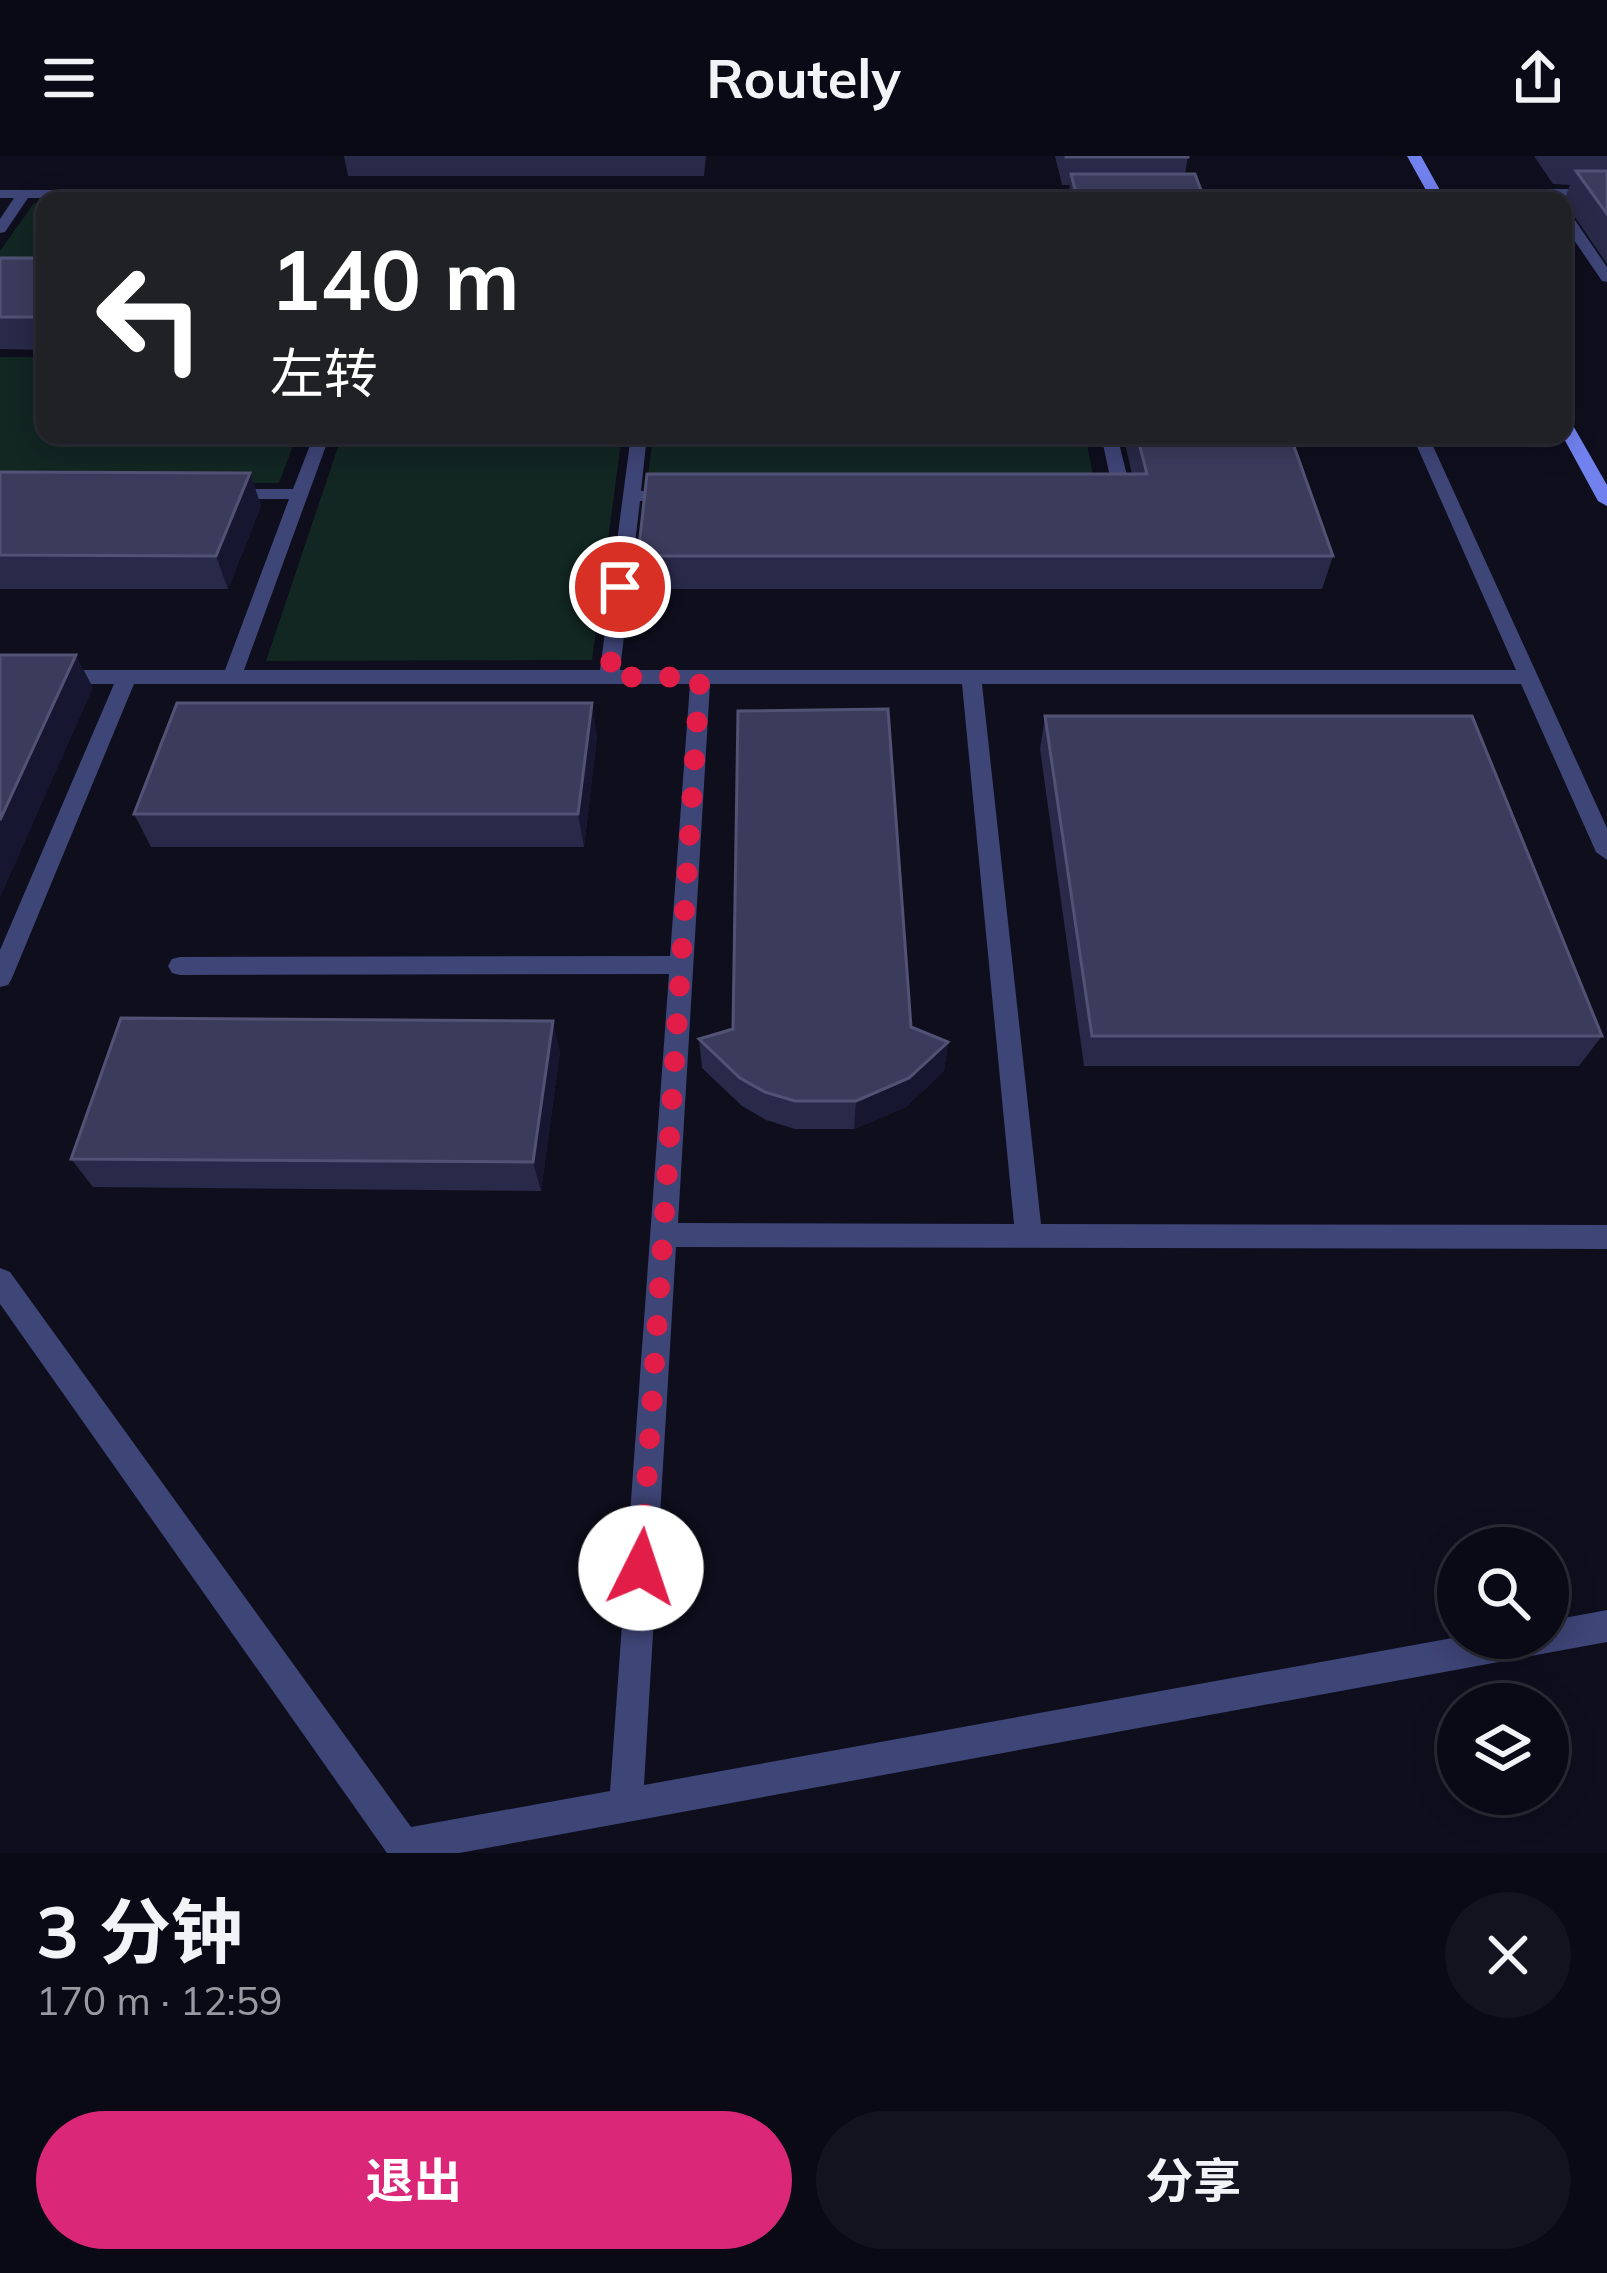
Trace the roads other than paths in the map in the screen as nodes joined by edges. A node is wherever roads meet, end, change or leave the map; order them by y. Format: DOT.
graph roads {
  1 [pos="1414,156"];
  2 [pos="1434,192"];
  3 [pos="1572,193"];
  4 [pos="1607,193"];
  5 [pos="0,194"];
  6 [pos="24,194"];
  7 [pos="36,194"];
  8 [pos="1572,226"];
  9 [pos="0,229"];
  10 [pos="1607,278"];
  11 [pos="1572,438"];
  12 [pos="319,444"];
  13 [pos="638,444"];
  14 [pos="1111,444"];
  15 [pos="1424,444"];
  16 [pos="208,494"];
  17 [pos="300,494"];
  18 [pos="632,496"];
  19 [pos="702,496"];
  20 [pos="1099,496"];
  21 [pos="1607,501"];
  22 [pos="0,677"];
  23 [pos="127,677"];
  24 [pos="232,677"];
  25 [pos="609,677"];
  26 [pos="700,677"];
  27 [pos="971,677"];
  28 [pos="1528,677"];
  29 [pos="1607,852"];
  30 [pos="681,965"];
  31 [pos="180,966"];
  32 [pos="0,978"];
  33 [pos="663,1235"];
  34 [pos="1029,1235"];
  35 [pos="1607,1237"];
  36 [pos="0,1281"];
  37 [pos="1607,1626"];
  38 [pos="1569,1633"];
  39 [pos="1437,1657"];
  40 [pos="626,1805"];
  1 -- 2 [label="street"];
  3 -- 4 [label="lane"];
  5 -- 6 [label="lane"];
  6 -- 7 [label="lane"];
  6 -- 9 [label="lane"];
  8 -- 10 [label="lane"];
  11 -- 21 [label="street"];
  12 -- 17 [label="lane"];
  13 -- 18 [label="lane"];
  14 -- 20 [label="lane"];
  15 -- 28 [label="lane"];
  16 -- 17 [label="lane"];
  17 -- 24 [label="lane"];
  18 -- 19 [label="lane"];
  18 -- 25 [label="lane"];
  22 -- 23 [label="lane"];
  23 -- 24 [label="lane"];
  23 -- 32 [label="lane"];
  24 -- 25 [label="lane"];
  25 -- 26 [label="lane"];
  26 -- 27 [label="lane"];
  26 -- 30 [label="lane"];
  27 -- 28 [label="lane"];
  27 -- 34 [label="lane"];
  28 -- 29 [label="lane"];
  30 -- 31 [label="lane"];
  30 -- 33 [label="lane"];
  33 -- 34 [label="lane"];
  33 -- 40 [label="lane"];
  34 -- 35 [label="lane"];
  36 -- 40 [label="lane"];
  37 -- 38 [label="lane"];
  39 -- 40 [label="lane"];
}
